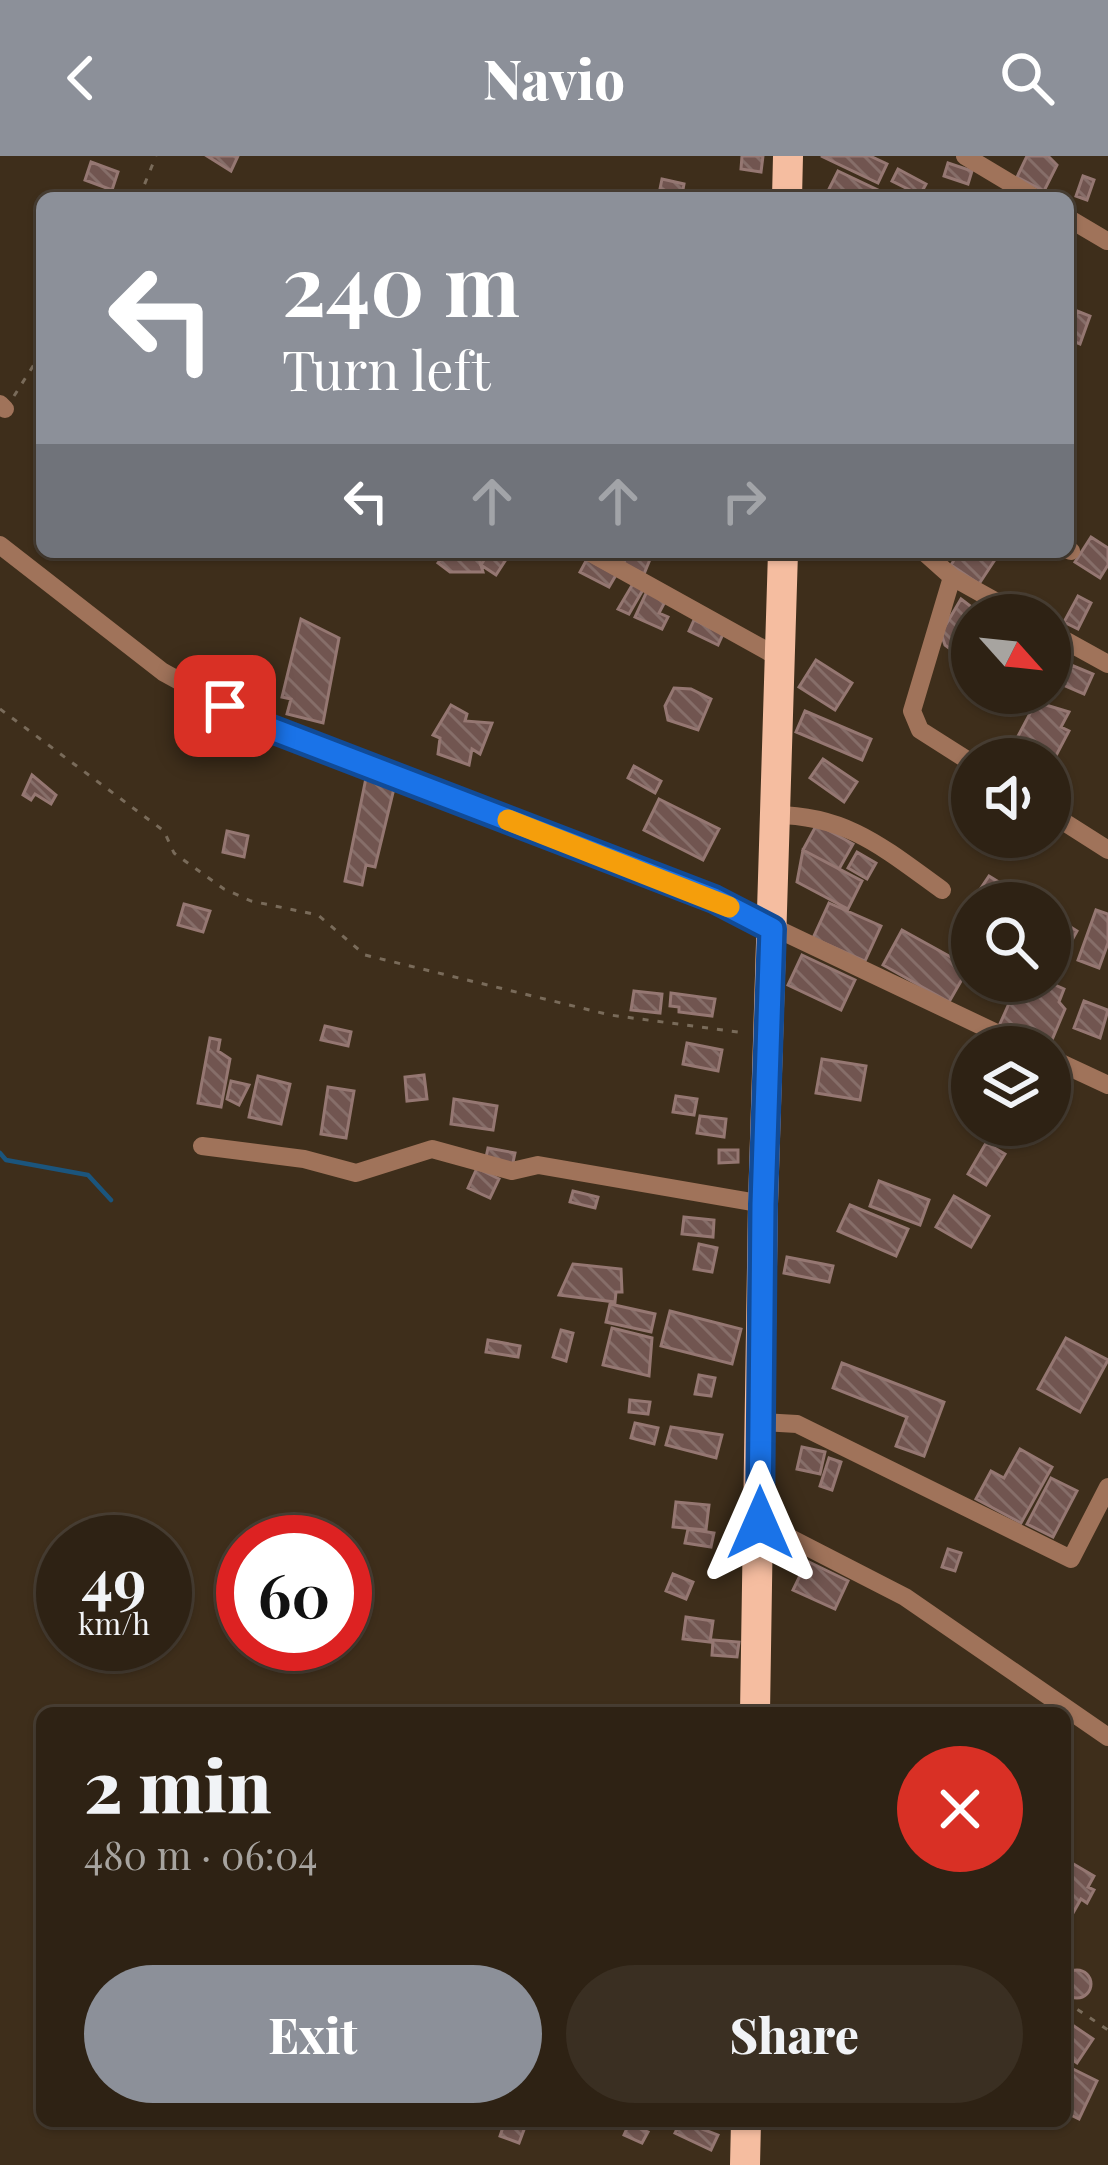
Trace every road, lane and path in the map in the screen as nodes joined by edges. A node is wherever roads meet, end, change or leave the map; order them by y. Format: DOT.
graph roads {
  1 [pos="156,156"];
  2 [pos="788,156"];
  3 [pos="965,156"];
  4 [pos="1005,190"];
  5 [pos="141,192"];
  6 [pos="787,192"];
  7 [pos="1074,222"];
  8 [pos="1107,242"];
  9 [pos="36,360"];
  10 [pos="2,407"];
  11 [pos="0,545"];
  12 [pos="600,558"];
  13 [pos="783,558"];
  14 [pos="931,558"];
  15 [pos="952,577"];
  16 [pos="982,594"];
  17 [pos="1071,644"];
  18 [pos="778,657"];
  19 [pos="1108,664"];
  20 [pos="0,709"];
  21 [pos="951,747"];
  22 [pos="775,814"];
  23 [pos="1071,826"];
  24 [pos="1108,850"];
  25 [pos="942,890"];
  26 [pos="772,929"];
  27 [pos="981,1026"];
  28 [pos="770,1036"];
  29 [pos="1071,1068"];
  30 [pos="1108,1085"];
  31 [pos="202,1146"];
  32 [pos="763,1204"];
  33 [pos="761,1422"];
  34 [pos="1108,1487"];
  35 [pos="760,1523"];
  36 [pos="755,1707"];
  37 [pos="1064,1707"];
  38 [pos="1071,1711"];
  39 [pos="1108,1737"];
  40 [pos="1071,2005"];
  41 [pos="1108,2030"];
  42 [pos="746,2127"];
  43 [pos="745,2165"];
  1 -- 5 [label="path"];
  2 -- 6 [label="main road"];
  3 -- 4 [label="street"];
  7 -- 8 [label="street"];
  9 -- 10 [label="path"];
  11 -- 26 [label="street"];
  12 -- 18 [label="street"];
  13 -- 18 [label="main road"];
  14 -- 15 [label="street"];
  15 -- 16 [label="street"];
  15 -- 21 [label="street"];
  17 -- 19 [label="street"];
  18 -- 22 [label="main road"];
  20 -- 28 [label="path"];
  22 -- 25 [label="street"];
  22 -- 26 [label="main road"];
  23 -- 24 [label="street"];
  26 -- 27 [label="street"];
  26 -- 28 [label="main road"];
  28 -- 32 [label="main road"];
  29 -- 30 [label="street"];
  31 -- 32 [label="street"];
  32 -- 33 [label="main road"];
  33 -- 34 [label="street"];
  33 -- 35 [label="main road"];
  35 -- 36 [label="main road"];
  35 -- 37 [label="street"];
  38 -- 39 [label="street"];
  40 -- 41 [label="path"];
  42 -- 43 [label="main road"];
}
